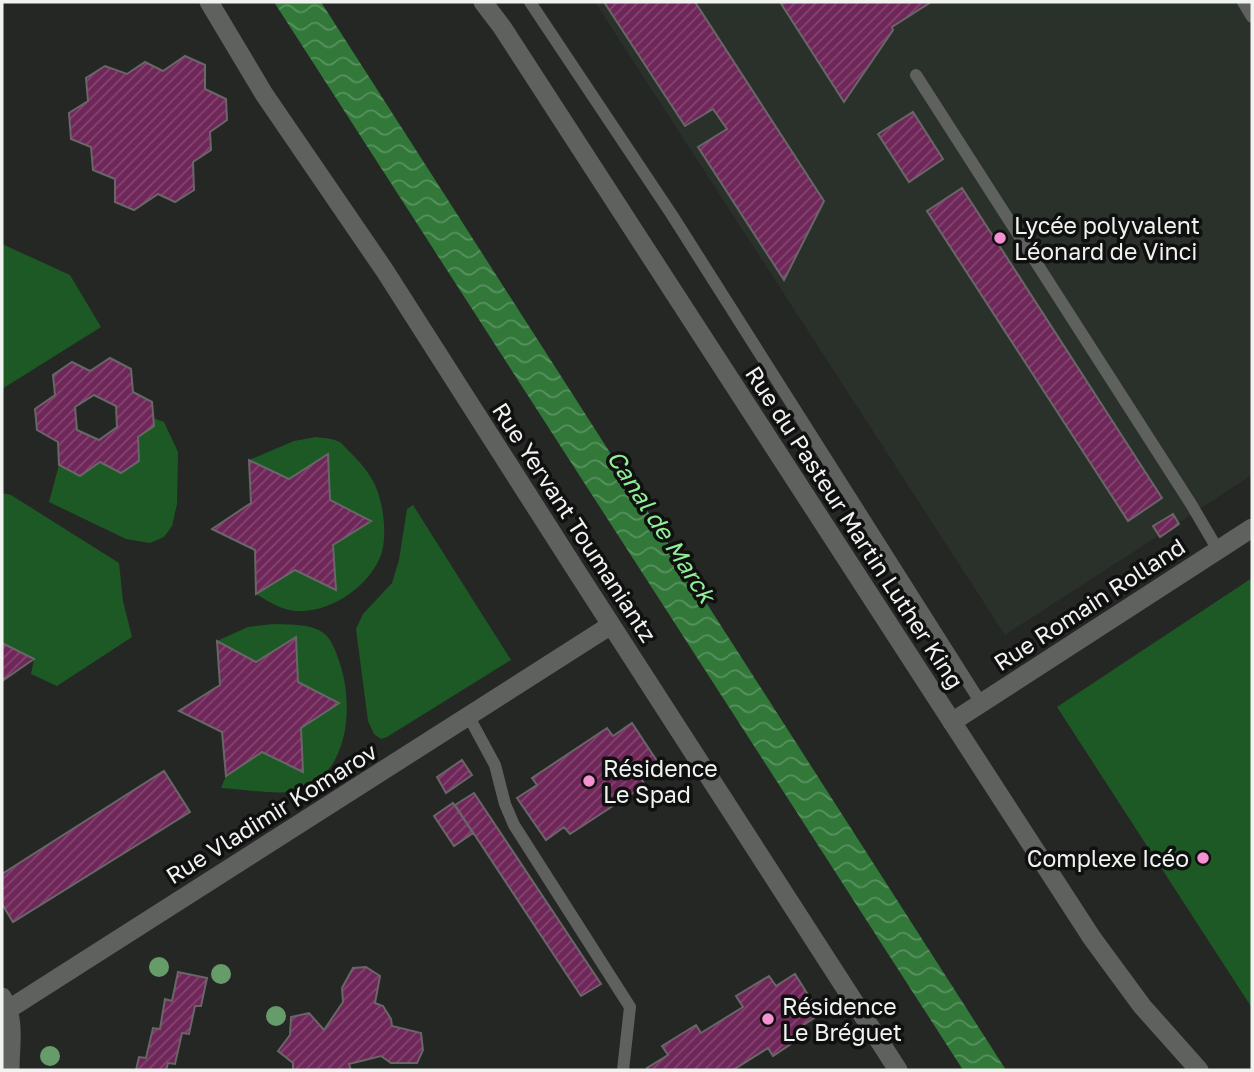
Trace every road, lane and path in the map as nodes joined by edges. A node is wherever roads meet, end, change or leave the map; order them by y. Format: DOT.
graph roads {
  1 [pos="209,2"];
  2 [pos="483,2"];
  3 [pos="530,2"];
  4 [pos="1243,2"];
  5 [pos="1252,16"];
  6 [pos="916,75"];
  7 [pos="1252,528"];
  8 [pos="1218,550"];
  9 [pos="611,625"];
  10 [pos="981,703"];
  11 [pos="469,717"];
  12 [pos="952,722"];
  13 [pos="6,1003"];
  14 [pos="10,1070"];
  15 [pos="623,1070"];
  16 [pos="898,1070"];
  17 [pos="1199,1070"];
  1 -- 9 [label="street, Rue Yervant Toumaniantz"];
  2 -- 12 [label="street, Rue du Pasteur Martin Luther King"];
  3 -- 10 [label="lane"];
  4 -- 5 [label="lane"];
  6 -- 8 [label="lane"];
  7 -- 8 [label="street, Rue Romain Rolland"];
  8 -- 10 [label="street, Rue Romain Rolland"];
  9 -- 11 [label="street, Rue Vladimir Komarov"];
  9 -- 16 [label="street, Rue Yervant Toumaniantz"];
  10 -- 12 [label="street, Rue Romain Rolland"];
  11 -- 13 [label="street, Rue Vladimir Komarov"];
  11 -- 15 [label="lane"];
  12 -- 17 [label="street, Rue du Pasteur Martin Luther King"];
  13 -- 14 [label="street, Rue Vladimir Komarov"];
}
